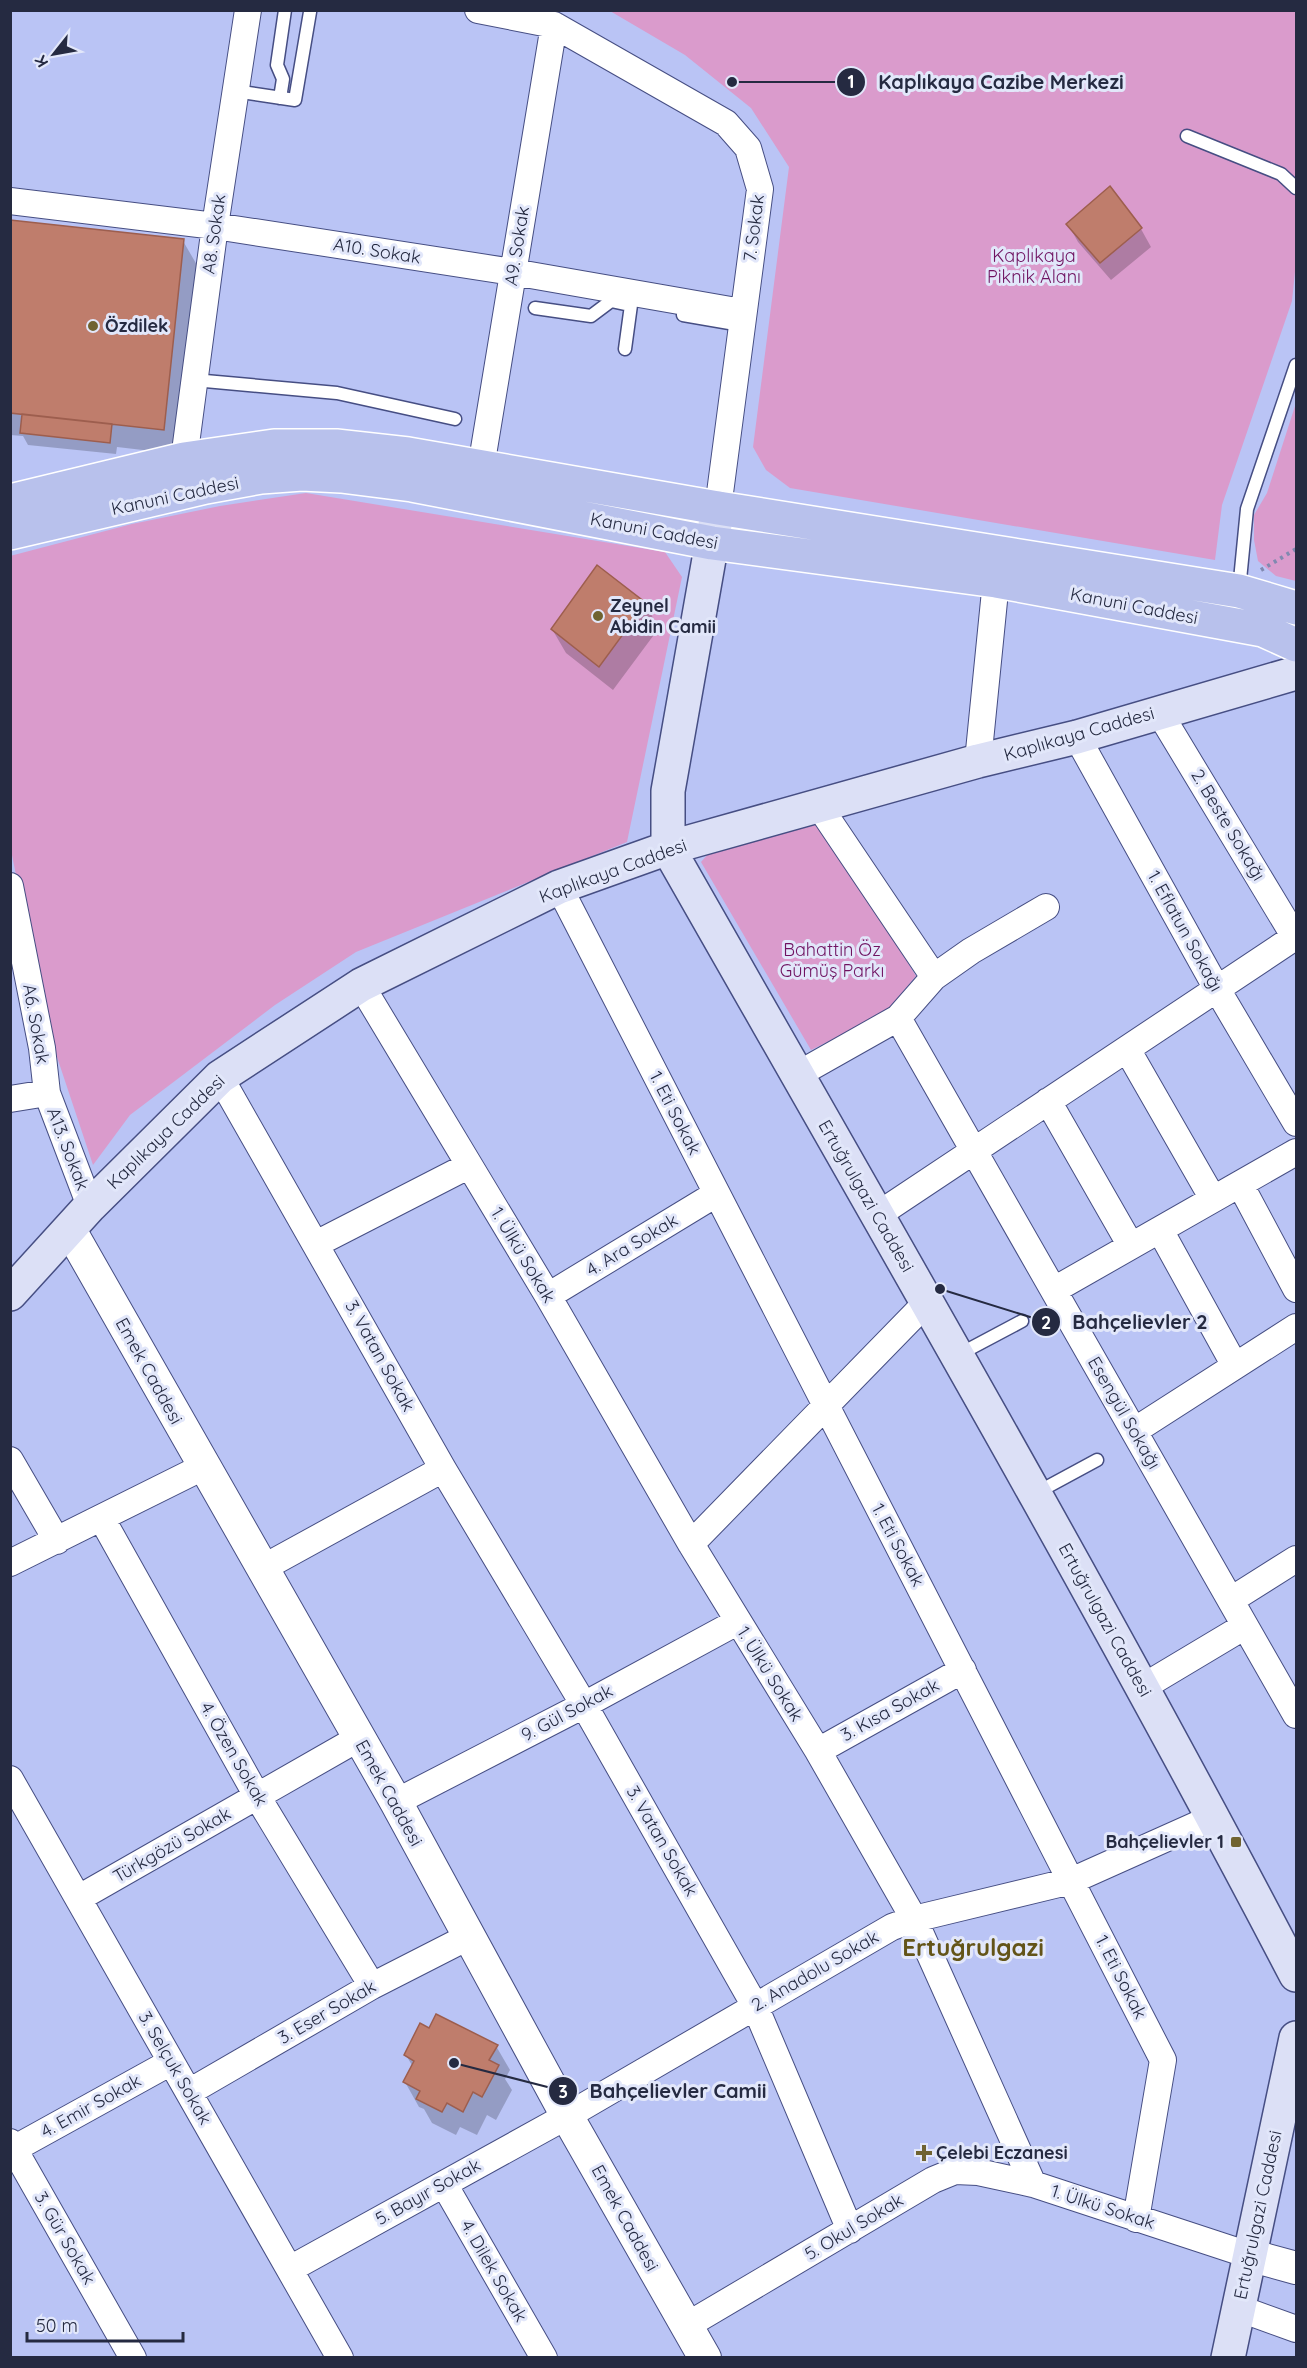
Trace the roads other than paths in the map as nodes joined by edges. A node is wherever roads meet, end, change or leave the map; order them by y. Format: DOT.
graph roads {
  1 [pos="248,10"];
  2 [pos="285,10"];
  3 [pos="478,10"];
  4 [pos="310,12"];
  5 [pos="554,25"];
  6 [pos="235,91"];
  7 [pos="280,98"];
  8 [pos="1187,136"];
  9 [pos="1296,188"];
  10 [pos="10,201"];
  11 [pos="215,226"];
  12 [pos="513,272"];
  13 [pos="632,305"];
  14 [pos="535,308"];
  15 [pos="742,319"];
  16 [pos="625,349"];
  17 [pos="1296,365"];
  18 [pos="194,380"];
  19 [pos="455,419"];
  20 [pos="184,459"];
  21 [pos="481,467"];
  22 [pos="10,501"];
  23 [pos="718,508"];
  24 [pos="10,533"];
  25 [pos="712,543"];
  26 [pos="996,581"];
  27 [pos="1239,591"];
  28 [pos="1296,608"];
  29 [pos="1296,645"];
  30 [pos="1296,674"];
  31 [pos="1159,712"];
  32 [pos="1077,736"];
  33 [pos="978,762"];
  34 [pos="819,806"];
  35 [pos="668,848"];
  36 [pos="10,886"];
  37 [pos="559,887"];
  38 [pos="1046,907"];
  39 [pos="1296,938"];
  40 [pos="934,977"];
  41 [pos="361,985"];
  42 [pos="1216,989"];
  43 [pos="898,1018"];
  44 [pos="1127,1049"];
  45 [pos="797,1074"];
  46 [pos="220,1077"];
  47 [pos="47,1093"];
  48 [pos="10,1099"];
  49 [pos="1048,1101"];
  50 [pos="1296,1123"];
  51 [pos="974,1151"];
  52 [pos="1296,1152"];
  53 [pos="468,1166"];
  54 [pos="1240,1184"];
  55 [pos="716,1194"];
  56 [pos="1213,1199"];
  57 [pos="876,1216"];
  58 [pos="80,1218"];
  59 [pos="1160,1230"];
  60 [pos="316,1244"];
  61 [pos="1131,1246"];
  62 [pos="1296,1289"];
  63 [pos="1054,1290"];
  64 [pos="10,1294"];
  65 [pos="548,1296"];
  66 [pos="927,1302"];
  67 [pos="1022,1321"];
  68 [pos="1295,1331"];
  69 [pos="957,1356"];
  70 [pos="1235,1366"];
  71 [pos="826,1408"];
  72 [pos="1134,1431"];
  73 [pos="10,1460"];
  74 [pos="1097,1460"];
  75 [pos="203,1467"];
  76 [pos="443,1469"];
  77 [pos="1035,1494"];
  78 [pos="102,1519"];
  79 [pos="57,1541"];
  80 [pos="690,1544"];
  81 [pos="1296,1559"];
  82 [pos="10,1563"];
  83 [pos="261,1569"];
  84 [pos="1231,1600"];
  85 [pos="737,1622"];
  86 [pos="1245,1626"];
  87 [pos="963,1670"];
  88 [pos="1143,1687"];
  89 [pos="584,1705"];
  90 [pos="1296,1715"];
  91 [pos="359,1738"];
  92 [pos="818,1751"];
  93 [pos="10,1779"];
  94 [pos="258,1796"];
  95 [pos="396,1802"];
  96 [pos="1214,1817"];
  97 [pos="1071,1881"];
  98 [pos="79,1898"];
  99 [pos="914,1919"];
  100 [pos="468,1937"];
  101 [pos="1296,1975"];
  102 [pos="372,1986"];
  103 [pos="756,2006"];
  104 [pos="1295,2053"];
  105 [pos="171,2061"];
  106 [pos="189,2092"];
  107 [pos="567,2116"];
  108 [pos="12,2148"];
  109 [pos="444,2184"];
  110 [pos="1034,2184"];
  111 [pos="1136,2219"];
  112 [pos="850,2230"];
  113 [pos="1249,2254"];
  114 [pos="1296,2268"];
  115 [pos="290,2269"];
  116 [pos="1238,2308"];
  117 [pos="686,2326"];
  118 [pos="1296,2329"];
  119 [pos="133,2358"];
  120 [pos="340,2358"];
  121 [pos="544,2358"];
  122 [pos="705,2358"];
  123 [pos="1228,2358"];
  1 -- 6 [label="street, A8. Sokak"];
  2 -- 7 [label="lane"];
  3 -- 5 [label="street, 7. Sokak"];
  4 -- 7 [label="lane"];
  5 -- 12 [label="street, A9. Sokak"];
  5 -- 15 [label="street, 7. Sokak"];
  6 -- 7 [label="lane"];
  6 -- 11 [label="street, A8. Sokak"];
  8 -- 9 [label="lane"];
  10 -- 11 [label="street, A10. Sokak"];
  11 -- 12 [label="street, A10. Sokak"];
  11 -- 18 [label="street, A8. Sokak"];
  12 -- 15 [label="street, A10. Sokak"];
  12 -- 21 [label="street, A9. Sokak"];
  13 -- 14 [label="lane"];
  13 -- 15 [label="lane"];
  13 -- 16 [label="lane"];
  15 -- 23 [label="street, 7. Sokak"];
  17 -- 27 [label="lane"];
  18 -- 19 [label="lane"];
  18 -- 20 [label="street, A8. Sokak"];
  20 -- 21 [label="main road, Kanuni Caddesi"];
  20 -- 22 [label="main road, Kanuni Caddesi"];
  21 -- 23 [label="main road, Kanuni Caddesi"];
  23 -- 25 [label="main road, Ertuğrulgazi Caddesi"];
  23 -- 27 [label="main road, Kanuni Caddesi"];
  24 -- 25 [label="main road, Kanuni Caddesi"];
  25 -- 26 [label="main road, Kanuni Caddesi"];
  25 -- 35 [label="main road, Ertuğrulgazi Caddesi"];
  26 -- 29 [label="main road, Kanuni Caddesi"];
  26 -- 33 [label="street"];
  27 -- 28 [label="main road, Kanuni Caddesi"];
  30 -- 31 [label="main road, Kaplıkaya Caddesi"];
  31 -- 32 [label="main road, Kaplıkaya Caddesi"];
  31 -- 39 [label="street, 2. Beste Sokağı"];
  32 -- 33 [label="main road, Kaplıkaya Caddesi"];
  32 -- 42 [label="street, 1. Eflatun Sokağı"];
  33 -- 34 [label="main road, Kaplıkaya Caddesi"];
  34 -- 35 [label="main road, Kaplıkaya Caddesi"];
  34 -- 40 [label="street"];
  35 -- 37 [label="main road, Kaplıkaya Caddesi"];
  35 -- 45 [label="main road, Ertuğrulgazi Caddesi"];
  36 -- 47 [label="street, A6. Sokak"];
  37 -- 41 [label="main road, Kaplıkaya Caddesi"];
  37 -- 55 [label="street, 1. Eti Sokak"];
  38 -- 40 [label="street"];
  39 -- 42 [label="street"];
  40 -- 43 [label="street"];
  41 -- 46 [label="main road, Kaplıkaya Caddesi"];
  41 -- 53 [label="street, 1. Ülkü Sokak"];
  42 -- 44 [label="street"];
  42 -- 50 [label="street, 1. Eflatun Sokağı"];
  43 -- 45 [label="street"];
  43 -- 51 [label="street, Esengül Sokağı"];
  44 -- 49 [label="street"];
  44 -- 56 [label="street"];
  45 -- 57 [label="main road, Ertuğrulgazi Caddesi"];
  46 -- 58 [label="main road, Kaplıkaya Caddesi"];
  46 -- 60 [label="street, 3. Vatan Sokak"];
  47 -- 48 [label="street, A13. Sokak"];
  47 -- 58 [label="street, A13. Sokak"];
  49 -- 51 [label="street"];
  49 -- 61 [label="street"];
  51 -- 57 [label="street"];
  51 -- 63 [label="street, Esengül Sokağı"];
  52 -- 54 [label="street"];
  53 -- 60 [label="street"];
  53 -- 65 [label="street, 1. Ülkü Sokak"];
  54 -- 56 [label="street"];
  54 -- 62 [label="street"];
  55 -- 65 [label="street, 4. Ara Sokak"];
  55 -- 71 [label="street, 1. Eti Sokak"];
  56 -- 59 [label="street"];
  57 -- 66 [label="main road, Ertuğrulgazi Caddesi"];
  58 -- 64 [label="main road, Kaplıkaya Caddesi"];
  58 -- 75 [label="street, Emek Caddesi"];
  59 -- 61 [label="street"];
  59 -- 70 [label="street"];
  60 -- 76 [label="street, 3. Vatan Sokak"];
  61 -- 63 [label="street"];
  63 -- 72 [label="street, Esengül Sokağı"];
  65 -- 80 [label="street, 1. Ülkü Sokak"];
  66 -- 69 [label="main road, Ertuğrulgazi Caddesi"];
  66 -- 71 [label="street"];
  67 -- 69 [label="lane"];
  68 -- 70 [label="street"];
  69 -- 77 [label="main road, Ertuğrulgazi Caddesi"];
  70 -- 72 [label="street"];
  71 -- 80 [label="street"];
  71 -- 87 [label="street, 1. Eti Sokak"];
  72 -- 84 [label="street, Esengül Sokağı"];
  73 -- 79 [label="street"];
  74 -- 77 [label="lane"];
  75 -- 78 [label="street"];
  75 -- 83 [label="street, Emek Caddesi"];
  76 -- 83 [label="street"];
  76 -- 89 [label="street, 3. Vatan Sokak"];
  77 -- 88 [label="main road, Ertuğrulgazi Caddesi"];
  78 -- 79 [label="street"];
  78 -- 94 [label="street, 4. Özen Sokak"];
  79 -- 82 [label="street"];
  80 -- 85 [label="street, 1. Ülkü Sokak"];
  81 -- 84 [label="street"];
  83 -- 91 [label="street, Emek Caddesi"];
  84 -- 86 [label="street, Esengül Sokağı"];
  85 -- 89 [label="street, 9. Gül Sokak"];
  85 -- 92 [label="street, 1. Ülkü Sokak"];
  86 -- 88 [label="street"];
  86 -- 90 [label="street, Esengül Sokağı"];
  87 -- 92 [label="street, 3. Kısa Sokak"];
  87 -- 97 [label="street, 1. Eti Sokak"];
  88 -- 96 [label="main road, Ertuğrulgazi Caddesi"];
  89 -- 95 [label="street, 9. Gül Sokak"];
  89 -- 103 [label="street, 3. Vatan Sokak"];
  91 -- 94 [label="street, Türkgözü Sokak"];
  91 -- 95 [label="street, Emek Caddesi"];
  92 -- 99 [label="street, 1. Ülkü Sokak"];
  93 -- 98 [label="street, 3. Selçuk Sokak"];
  94 -- 98 [label="street, Türkgözü Sokak"];
  94 -- 102 [label="street, 4. Özen Sokak"];
  95 -- 100 [label="street, Emek Caddesi"];
  96 -- 97 [label="street, 2. Anadolu Sokak"];
  96 -- 101 [label="main road, Ertuğrulgazi Caddesi"];
  97 -- 99 [label="street, 2. Anadolu Sokak"];
  97 -- 111 [label="street, 1. Eti Sokak"];
  98 -- 105 [label="street, 3. Selçuk Sokak"];
  99 -- 103 [label="street, 2. Anadolu Sokak"];
  99 -- 110 [label="street, 1. Ülkü Sokak"];
  100 -- 102 [label="street, 3. Eser Sokak"];
  100 -- 107 [label="street, Emek Caddesi"];
  102 -- 106 [label="street, 3. Eser Sokak"];
  103 -- 107 [label="street, 2. Anadolu Sokak"];
  103 -- 112 [label="street, 3. Vatan Sokak"];
  104 -- 113 [label="main road, Ertuğrulgazi Caddesi"];
  105 -- 106 [label="street, 3. Selçuk Sokak"];
  105 -- 108 [label="street, 4. Emir Sokak"];
  106 -- 115 [label="street, 3. Selçuk Sokak"];
  107 -- 109 [label="street, 5. Bayır Sokak"];
  107 -- 117 [label="street, Emek Caddesi"];
  108 -- 119 [label="street, 3. Gür Sokak"];
  109 -- 115 [label="street, 5. Bayır Sokak"];
  109 -- 121 [label="street, 4. Dilek Sokak"];
  110 -- 111 [label="street, 1. Ülkü Sokak"];
  110 -- 112 [label="street, 5. Okul Sokak"];
  111 -- 113 [label="street, 1. Ülkü Sokak"];
  112 -- 117 [label="street, 5. Okul Sokak"];
  113 -- 114 [label="street"];
  113 -- 116 [label="main road, Ertuğrulgazi Caddesi"];
  115 -- 120 [label="street, 3. Selçuk Sokak"];
  116 -- 118 [label="street"];
  116 -- 123 [label="main road, Ertuğrulgazi Caddesi"];
  117 -- 122 [label="street, Emek Caddesi"];
}
